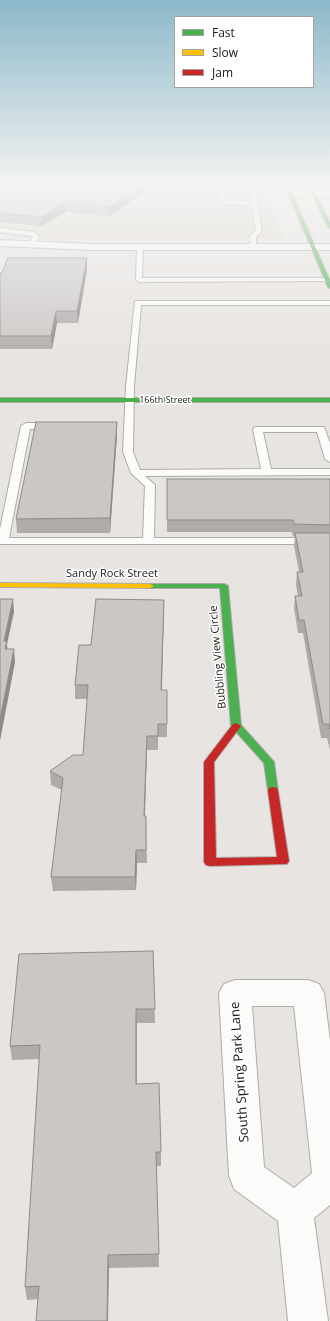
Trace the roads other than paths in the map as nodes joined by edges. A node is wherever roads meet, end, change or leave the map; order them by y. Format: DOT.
graph roads {
  1 [pos="66,246"];
  2 [pos="140,247"];
  3 [pos="254,247"];
  4 [pos="313,247"];
  5 [pos="330,247"];
  6 [pos="328,283"];
  7 [pos="330,303"];
  8 [pos="0,400"];
  9 [pos="130,400"];
  10 [pos="330,400"];
  11 [pos="66,426"];
  12 [pos="330,459"];
  13 [pos="267,472"];
  14 [pos="330,472"];
  15 [pos="136,473"];
  16 [pos="330,540"];
  17 [pos="148,541"];
  18 [pos="0,585"];
  19 [pos="224,586"];
  20 [pos="236,726"];
  21 [pos="330,1172"];
  22 [pos="330,1180"];
  23 [pos="295,1211"];
  24 [pos="308,1321"];
  1 -- 2 [label="street"];
  2 -- 3 [label="street"];
  2 -- 6 [label="lane"];
  3 -- 4 [label="street"];
  4 -- 5 [label="street"];
  4 -- 6 [label="street"];
  7 -- 9 [label="lane"];
  8 -- 9 [label="street, 166th Street"];
  9 -- 10 [label="street, 166th Street"];
  9 -- 15 [label="lane"];
  11 -- 17 [label="lane"];
  12 -- 13 [label="lane"];
  13 -- 14 [label="lane"];
  13 -- 15 [label="lane"];
  15 -- 17 [label="lane"];
  16 -- 17 [label="lane"];
  18 -- 19 [label="street, Sandy Rock Street"];
  19 -- 20 [label="street, Bubbling View Circle"];
  20 -- 20 [label="street"];
  21 -- 23 [label="street, South Spring Park Lane"];
  22 -- 23 [label="street"];
  23 -- 24 [label="street"];
}
